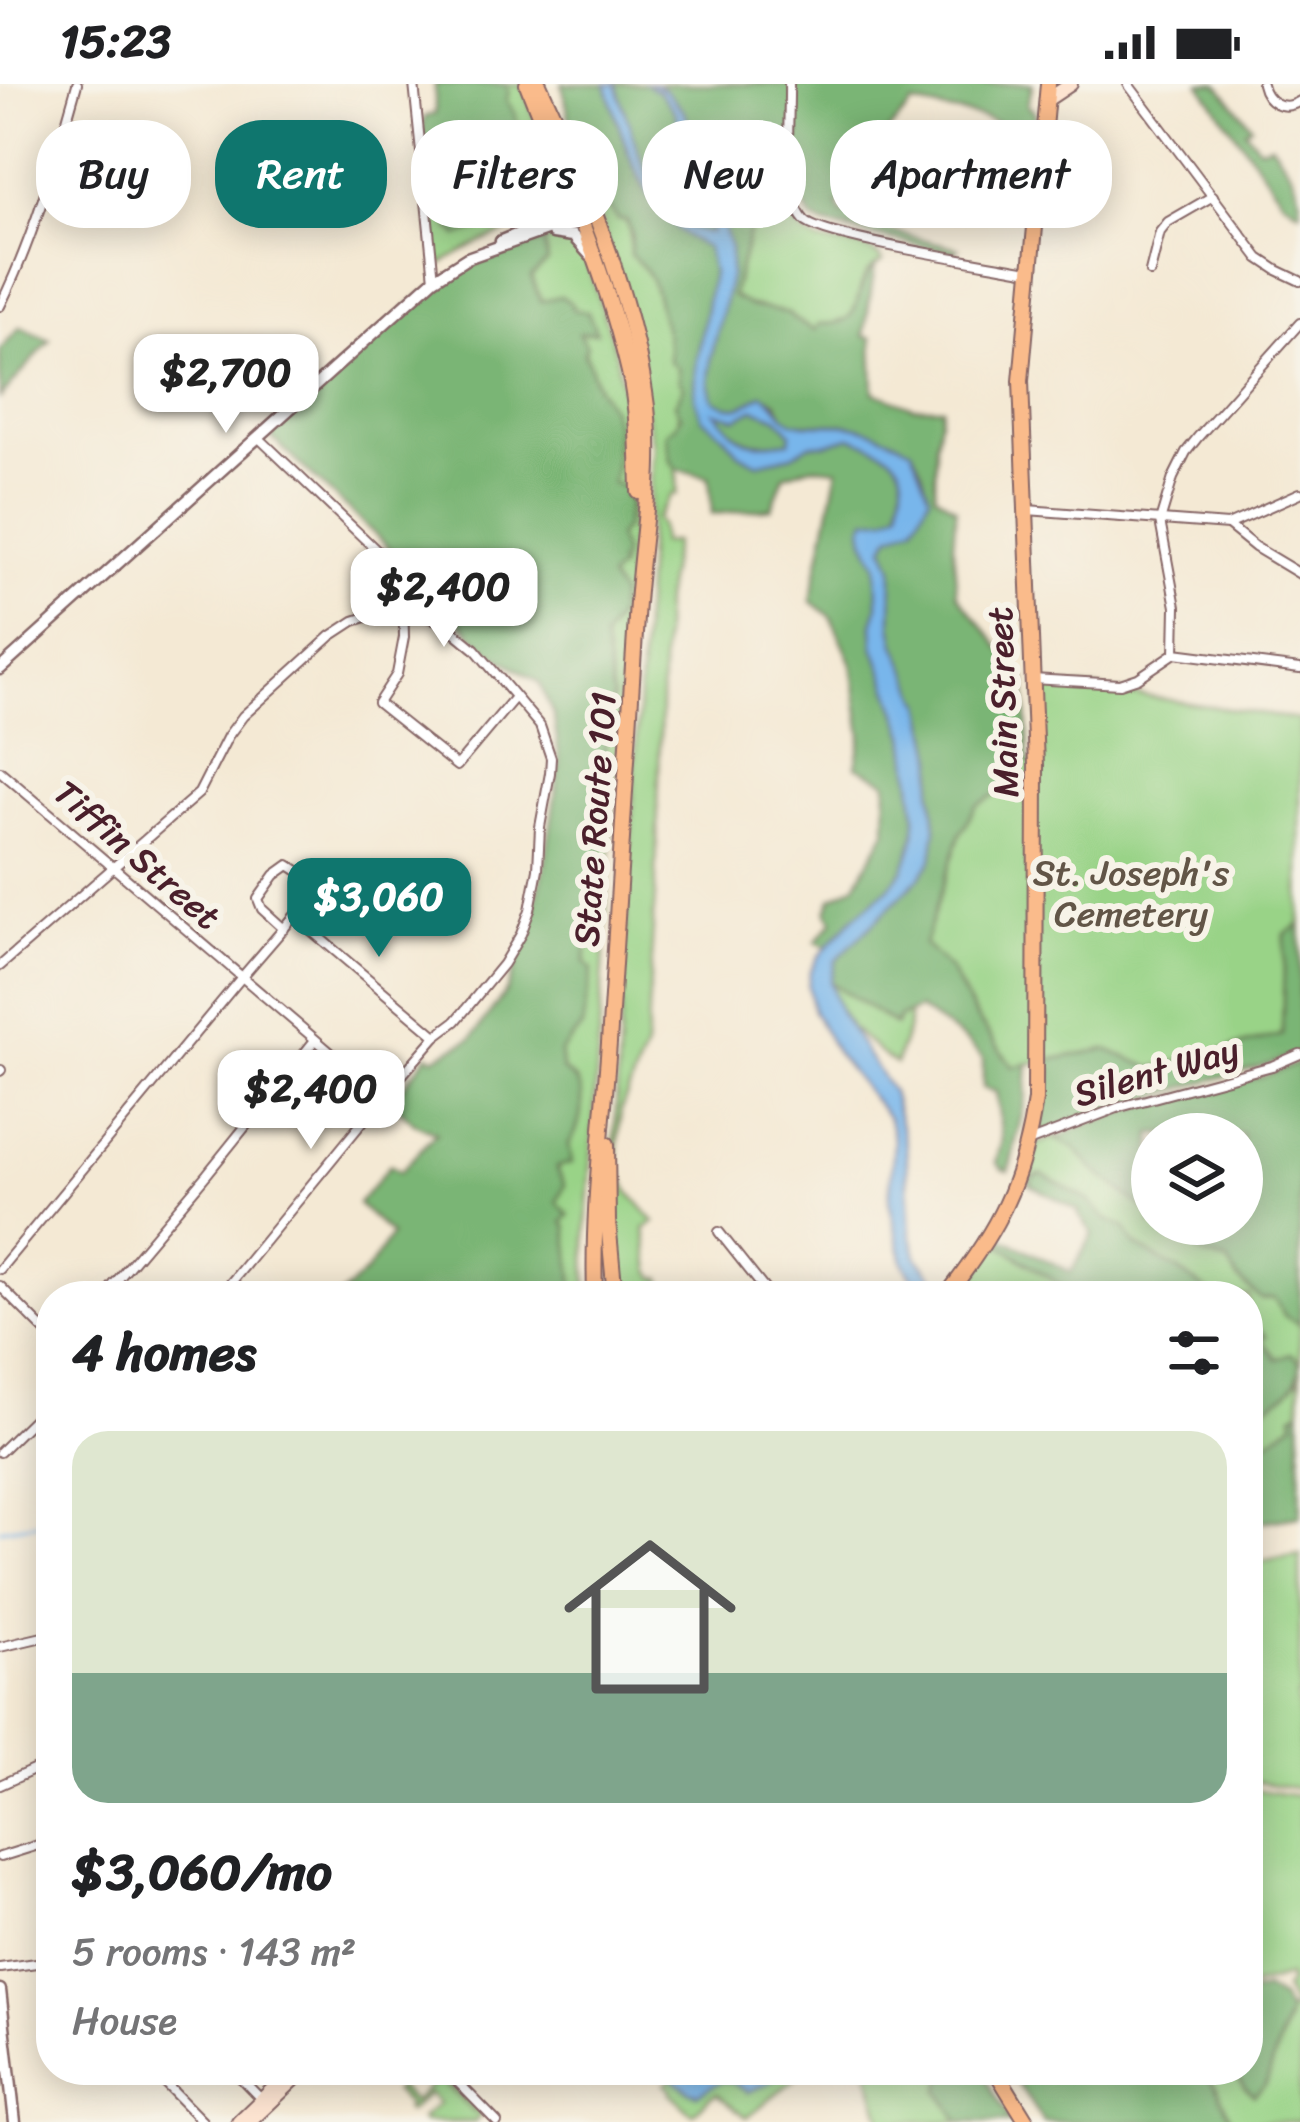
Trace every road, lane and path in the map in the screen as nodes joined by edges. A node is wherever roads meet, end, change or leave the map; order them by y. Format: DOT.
graph roads {
  1 [pos="77,84"];
  2 [pos="414,84"];
  3 [pos="527,84"];
  4 [pos="539,84"];
  5 [pos="789,84"];
  6 [pos="1071,84"];
  7 [pos="1128,84"];
  8 [pos="1262,84"];
  9 [pos="1047,92"];
  10 [pos="1300,101"];
  11 [pos="542,120"];
  12 [pos="555,120"];
  13 [pos="1214,196"];
  14 [pos="542,228"];
  15 [pos="587,228"];
  16 [pos="590,228"];
  17 [pos="595,264"];
  18 [pos="1029,271"];
  19 [pos="1150,272"];
  20 [pos="434,279"];
  21 [pos="1300,280"];
  22 [pos="0,306"];
  23 [pos="1300,322"];
  24 [pos="259,437"];
  25 [pos="1300,493"];
  26 [pos="1025,510"];
  27 [pos="1160,521"];
  28 [pos="1228,525"];
  29 [pos="639,563"];
  30 [pos="1300,574"];
  31 [pos="405,611"];
  32 [pos="1175,653"];
  33 [pos="1300,669"];
  34 [pos="0,670"];
  35 [pos="1032,679"];
  36 [pos="514,697"];
  37 [pos="0,771"];
  38 [pos="114,870"];
  39 [pos="295,917"];
  40 [pos="284,929"];
  41 [pos="0,966"];
  42 [pos="241,978"];
  43 [pos="436,1036"];
  44 [pos="314,1040"];
  45 [pos="1300,1054"];
  46 [pos="607,1079"];
  47 [pos="383,1097"];
  48 [pos="1028,1142"];
  49 [pos="719,1232"];
  50 [pos="0,1270"];
  51 [pos="117,1281"];
  52 [pos="232,1281"];
  53 [pos="595,1281"];
  54 [pos="614,1281"];
  55 [pos="758,1281"];
  56 [pos="957,1281"];
  57 [pos="0,1286"];
  58 [pos="36,1322"];
  59 [pos="36,1417"];
  60 [pos="0,1452"];
  61 [pos="36,1639"];
  62 [pos="0,1647"];
  63 [pos="36,1769"];
  64 [pos="0,1785"];
  65 [pos="36,1845"];
  66 [pos="0,1857"];
  67 [pos="36,1963"];
  68 [pos="0,1968"];
  69 [pos="0,1990"];
  70 [pos="167,2085"];
  71 [pos="248,2085"];
  72 [pos="276,2085"];
  73 [pos="289,2085"];
  74 [pos="461,2085"];
  75 [pos="1004,2085"];
  76 [pos="262,2099"];
  77 [pos="15,2122"];
  78 [pos="203,2122"];
  79 [pos="238,2122"];
  80 [pos="250,2122"];
  81 [pos="497,2122"];
  82 [pos="1027,2122"];
  1 -- 22 [label="street"];
  2 -- 20 [label="street"];
  3 -- 11 [label="highway, State Route 101"];
  4 -- 12 [label="highway, State Route 101"];
  5 -- 18 [label="street"];
  6 -- 9 [label="main road"];
  7 -- 13 [label="street"];
  8 -- 10 [label="street"];
  9 -- 18 [label="highway, Main Street"];
  13 -- 19 [label="street"];
  13 -- 21 [label="street"];
  14 -- 17 [label="street"];
  14 -- 20 [label="street"];
  15 -- 17 [label="highway, State Route 101"];
  16 -- 29 [label="highway, State Route 101"];
  17 -- 29 [label="highway, State Route 101"];
  18 -- 26 [label="highway, Main Street"];
  20 -- 24 [label="street"];
  23 -- 27 [label="street"];
  24 -- 31 [label="street"];
  24 -- 34 [label="street"];
  25 -- 28 [label="street"];
  26 -- 27 [label="street"];
  26 -- 35 [label="highway, Main Street"];
  27 -- 28 [label="street"];
  27 -- 32 [label="street"];
  28 -- 30 [label="street"];
  29 -- 46 [label="highway, State Route 101"];
  31 -- 36 [label="street"];
  31 -- 36 [label="street"];
  31 -- 38 [label="street"];
  32 -- 33 [label="street"];
  32 -- 35 [label="street"];
  35 -- 48 [label="highway, Main Street"];
  36 -- 43 [label="street"];
  37 -- 38 [label="street, Tiffin Street"];
  38 -- 41 [label="street"];
  38 -- 42 [label="street, Tiffin Street"];
  39 -- 40 [label="street"];
  39 -- 40 [label="street"];
  39 -- 43 [label="street"];
  40 -- 42 [label="street"];
  42 -- 44 [label="street, Tiffin Street"];
  42 -- 50 [label="street"];
  43 -- 47 [label="street"];
  44 -- 47 [label="street, Tiffin Street"];
  44 -- 51 [label="street"];
  45 -- 48 [label="street, Silent Way"];
  46 -- 53 [label="highway, State Route 101"];
  46 -- 54 [label="highway, State Route 101"];
  47 -- 52 [label="street"];
  48 -- 56 [label="highway, Main Street"];
  49 -- 55 [label="street"];
  57 -- 58 [label="street"];
  59 -- 60 [label="street"];
  61 -- 62 [label="street"];
  63 -- 64 [label="street"];
  65 -- 66 [label="street"];
  67 -- 68 [label="street"];
  69 -- 77 [label="street"];
  70 -- 78 [label="street"];
  71 -- 76 [label="street"];
  72 -- 76 [label="main road"];
  73 -- 80 [label="main road"];
  74 -- 81 [label="street"];
  75 -- 82 [label="highway"];
  76 -- 79 [label="main road"];
}
